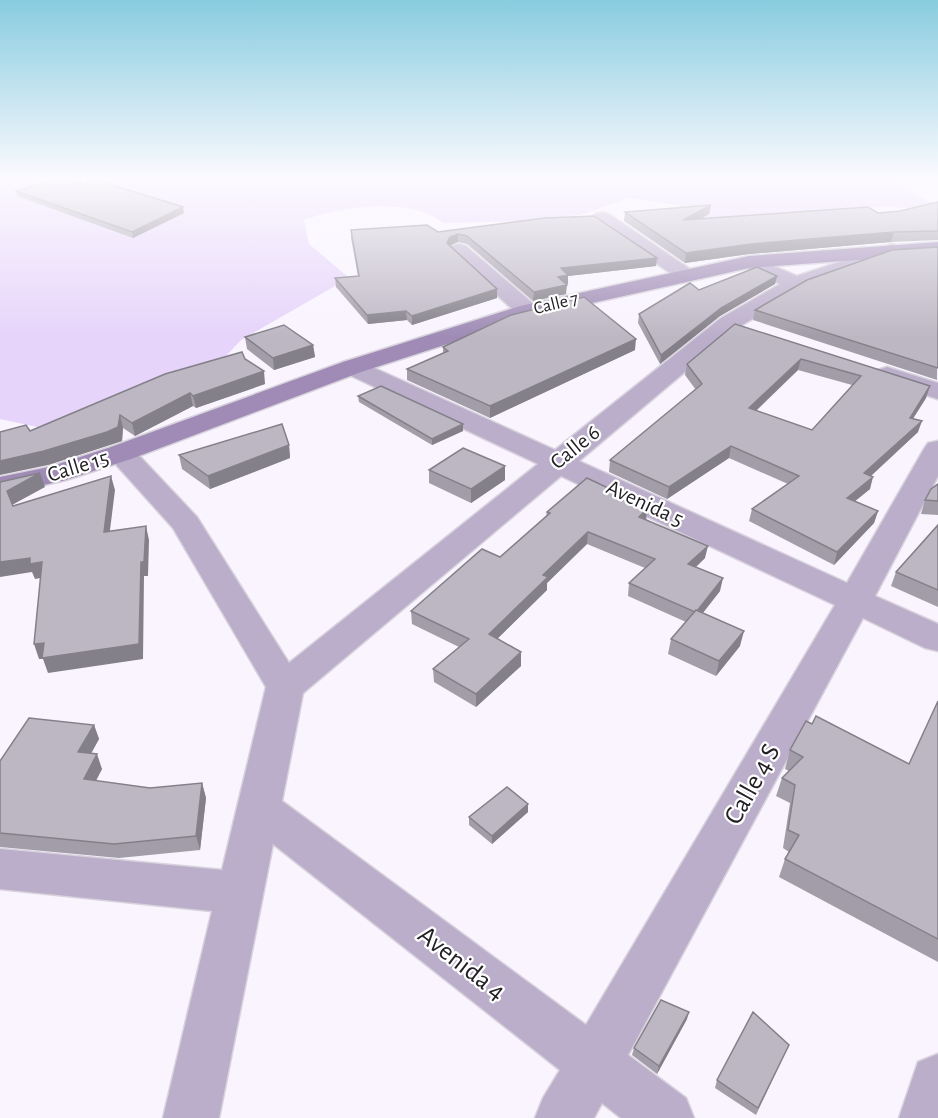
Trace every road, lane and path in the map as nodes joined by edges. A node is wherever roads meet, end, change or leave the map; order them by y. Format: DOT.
graph roads {
  1 [pos="623,232"];
  2 [pos="938,248"];
  3 [pos="459,250"];
  4 [pos="892,250"];
  5 [pos="749,262"];
  6 [pos="686,275"];
  7 [pos="796,283"];
  8 [pos="528,311"];
  9 [pos="729,323"];
  10 [pos="762,334"];
  11 [pos="861,366"];
  12 [pos="352,367"];
  13 [pos="938,392"];
  14 [pos="938,449"];
  15 [pos="121,453"];
  16 [pos="557,462"];
  17 [pos="0,486"];
  18 [pos="855,600"];
  19 [pos="938,639"];
  20 [pos="285,687"];
  21 [pos="258,807"];
  22 [pos="0,869"];
  23 [pos="240,893"];
  24 [pos="594,1064"];
  25 [pos="938,1082"];
  26 [pos="191,1118"];
  27 [pos="562,1118"];
  28 [pos="666,1118"];
  29 [pos="927,1118"];
  1 -- 6 [label="street"];
  2 -- 4 [label="main road, Calle 7"];
  3 -- 8 [label="street"];
  4 -- 5 [label="main road, Calle 7"];
  4 -- 7 [label="street, Calle 6"];
  5 -- 6 [label="main road, Calle 7"];
  5 -- 7 [label="street"];
  6 -- 8 [label="main road, Calle 7"];
  7 -- 9 [label="street, Calle 6"];
  8 -- 12 [label="main road, Calle 7"];
  9 -- 10 [label="street"];
  9 -- 16 [label="street, Calle 6"];
  11 -- 13 [label="street"];
  12 -- 15 [label="main road, Calle 7"];
  12 -- 16 [label="street, Avenida 5"];
  14 -- 18 [label="street, Calle 4 S"];
  15 -- 17 [label="main road, Calle 15"];
  15 -- 20 [label="street"];
  16 -- 18 [label="street, Avenida 5"];
  16 -- 20 [label="street, Calle 6"];
  18 -- 19 [label="street, Avenida 5"];
  18 -- 24 [label="street, Calle 4 S"];
  20 -- 21 [label="street"];
  21 -- 23 [label="street"];
  21 -- 24 [label="street, Avenida 4"];
  22 -- 23 [label="street"];
  23 -- 26 [label="street"];
  24 -- 27 [label="street, Calle 4 S"];
  24 -- 28 [label="street, Avenida 4"];
  25 -- 29 [label="street"];
}
